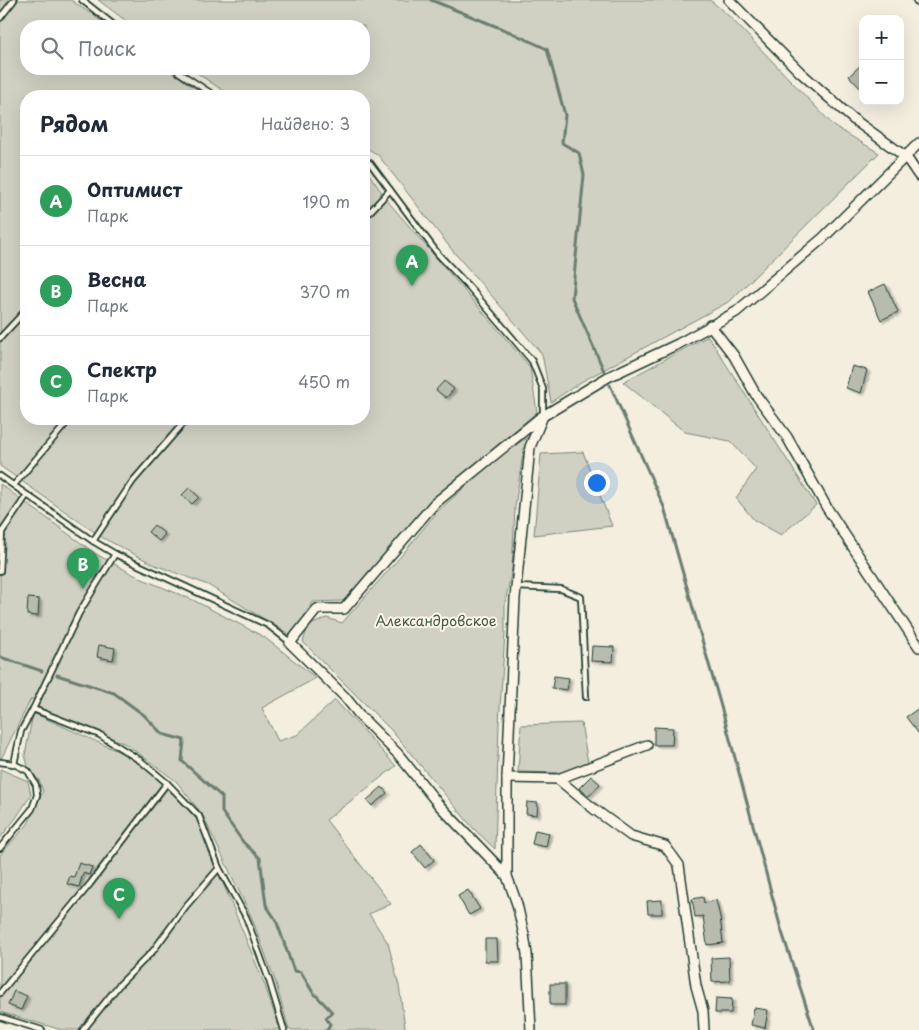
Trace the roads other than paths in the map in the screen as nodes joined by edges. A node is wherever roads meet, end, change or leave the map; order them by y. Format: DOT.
graph roads {
  1 [pos="14,0"];
  2 [pos="82,0"];
  3 [pos="729,0"];
  4 [pos="0,18"];
  5 [pos="107,20"];
  6 [pos="183,75"];
  7 [pos="206,90"];
  8 [pos="919,143"];
  9 [pos="906,157"];
  10 [pos="370,163"];
  11 [pos="919,176"];
  12 [pos="390,190"];
  13 [pos="370,212"];
  14 [pos="20,316"];
  15 [pos="710,326"];
  16 [pos="0,338"];
  17 [pos="543,416"];
  18 [pos="65,425"];
  19 [pos="182,425"];
  20 [pos="0,476"];
  21 [pos="14,486"];
  22 [pos="28,495"];
  23 [pos="93,542"];
  24 [pos="115,554"];
  25 [pos="0,571"];
  26 [pos="516,587"];
  27 [pos="290,643"];
  28 [pos="919,647"];
  29 [pos="586,697"];
  30 [pos="33,709"];
  31 [pos="647,745"];
  32 [pos="0,762"];
  33 [pos="14,764"];
  34 [pos="507,778"];
  35 [pos="558,779"];
  36 [pos="167,783"];
  37 [pos="0,848"];
  38 [pos="219,868"];
  39 [pos="507,876"];
  40 [pos="0,993"];
  41 [pos="0,1017"];
  42 [pos="43,1030"];
  43 [pos="83,1030"];
  44 [pos="284,1030"];
  45 [pos="531,1030"];
  46 [pos="704,1030"];
  1 -- 4 [label="lane"];
  2 -- 5 [label="lane"];
  3 -- 9 [label="street"];
  6 -- 7 [label="lane"];
  8 -- 9 [label="street"];
  9 -- 11 [label="street"];
  9 -- 15 [label="street"];
  10 -- 12 [label="lane"];
  12 -- 13 [label="lane"];
  12 -- 17 [label="lane"];
  14 -- 16 [label="lane"];
  15 -- 17 [label="street"];
  15 -- 28 [label="street"];
  17 -- 26 [label="street"];
  17 -- 27 [label="street"];
  18 -- 21 [label="lane"];
  19 -- 23 [label="lane"];
  20 -- 21 [label="lane"];
  21 -- 22 [label="lane"];
  22 -- 23 [label="lane"];
  22 -- 25 [label="lane"];
  23 -- 24 [label="lane"];
  24 -- 27 [label="lane"];
  24 -- 30 [label="lane"];
  26 -- 29 [label="lane"];
  26 -- 34 [label="street"];
  27 -- 39 [label="street"];
  30 -- 33 [label="lane"];
  30 -- 36 [label="lane"];
  31 -- 35 [label="street"];
  32 -- 33 [label="lane"];
  33 -- 37 [label="lane"];
  34 -- 35 [label="street"];
  34 -- 39 [label="street"];
  35 -- 46 [label="street"];
  36 -- 38 [label="lane"];
  36 -- 40 [label="lane"];
  38 -- 43 [label="lane"];
  38 -- 44 [label="lane"];
  39 -- 45 [label="street"];
  41 -- 42 [label="lane"];
}
